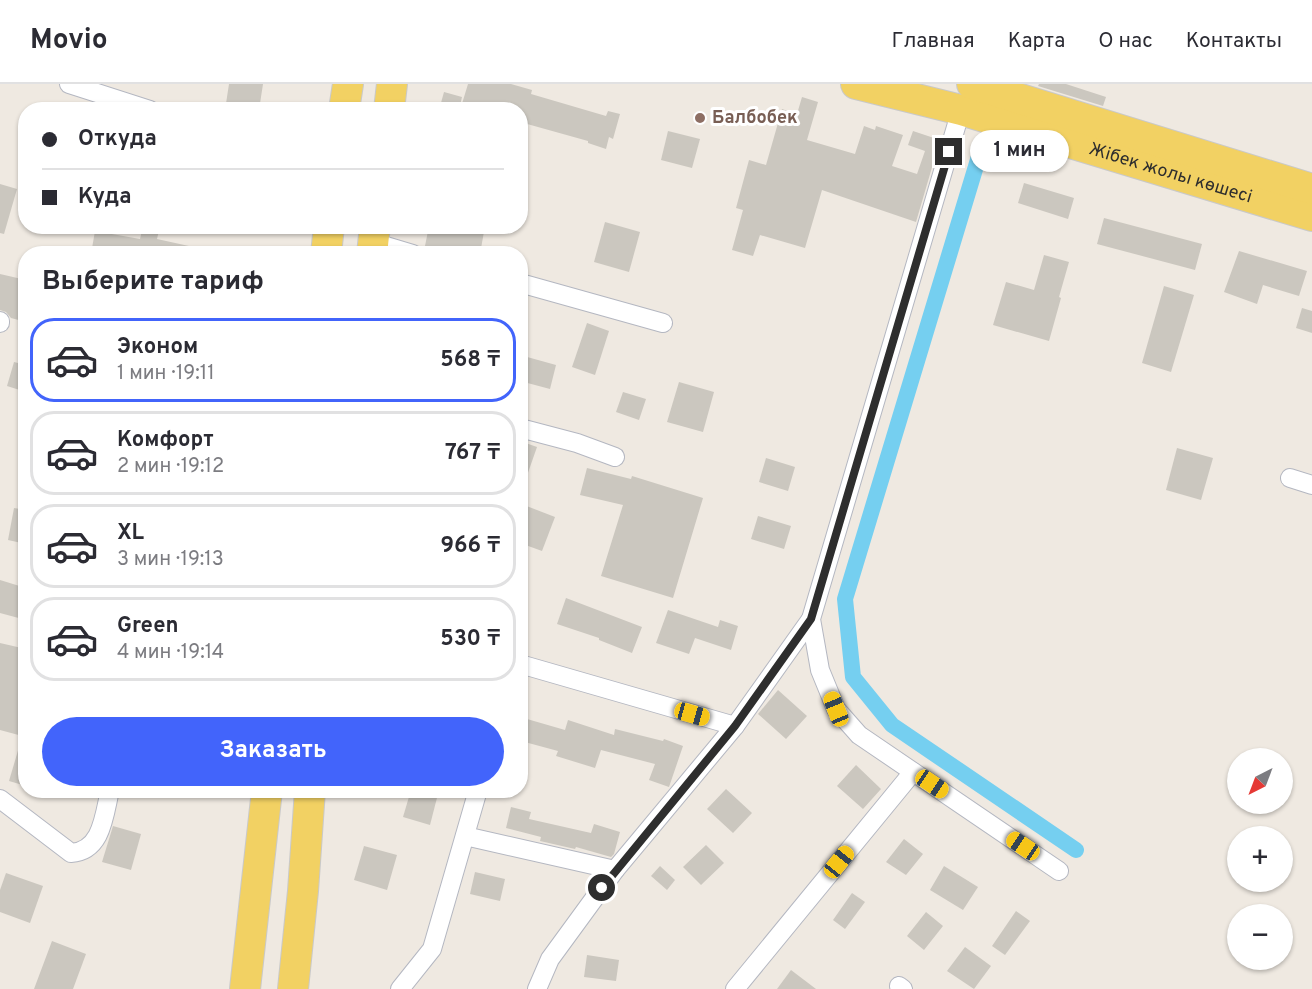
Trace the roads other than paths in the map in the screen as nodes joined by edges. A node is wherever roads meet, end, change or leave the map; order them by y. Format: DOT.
graph roads {
  1 [pos="69,84"];
  2 [pos="348,84"];
  3 [pos="392,84"];
  4 [pos="856,84"];
  5 [pos="967,97"];
  6 [pos="125,102"];
  7 [pos="345,102"];
  8 [pos="390,102"];
  9 [pos="1312,189"];
  10 [pos="1312,216"];
  11 [pos="373,241"];
  12 [pos="388,246"];
  13 [pos="528,286"];
  14 [pos="663,323"];
  15 [pos="528,430"];
  16 [pos="615,457"];
  17 [pos="1290,478"];
  18 [pos="1312,485"];
  19 [pos="811,619"];
  20 [pos="528,666"];
  21 [pos="735,726"];
  22 [pos="914,772"];
  23 [pos="108,798"];
  24 [pos="267,798"];
  25 [pos="310,798"];
  26 [pos="476,798"];
  27 [pos="0,800"];
  28 [pos="465,836"];
  29 [pos="615,870"];
  30 [pos="1059,871"];
  31 [pos="245,989"];
  32 [pos="293,989"];
  33 [pos="400,989"];
  34 [pos="537,989"];
  35 [pos="735,989"];
  1 -- 6 [label="street"];
  2 -- 7 [label="main road"];
  3 -- 8 [label="main road"];
  4 -- 5 [label="main road, Жібек жолы көшесі"];
  5 -- 9 [label="main road, Жібек жолы көшесі"];
  5 -- 10 [label="main road, Жібек жолы көшесі"];
  5 -- 19 [label="street"];
  11 -- 12 [label="street"];
  13 -- 14 [label="street"];
  15 -- 16 [label="street"];
  17 -- 18 [label="street"];
  19 -- 21 [label="street"];
  19 -- 22 [label="street"];
  20 -- 21 [label="street"];
  21 -- 29 [label="street"];
  22 -- 30 [label="street"];
  22 -- 35 [label="street"];
  23 -- 27 [label="street"];
  24 -- 31 [label="main road"];
  25 -- 32 [label="main road"];
  26 -- 28 [label="street"];
  28 -- 29 [label="street"];
  28 -- 33 [label="street"];
  29 -- 34 [label="street"];
}
